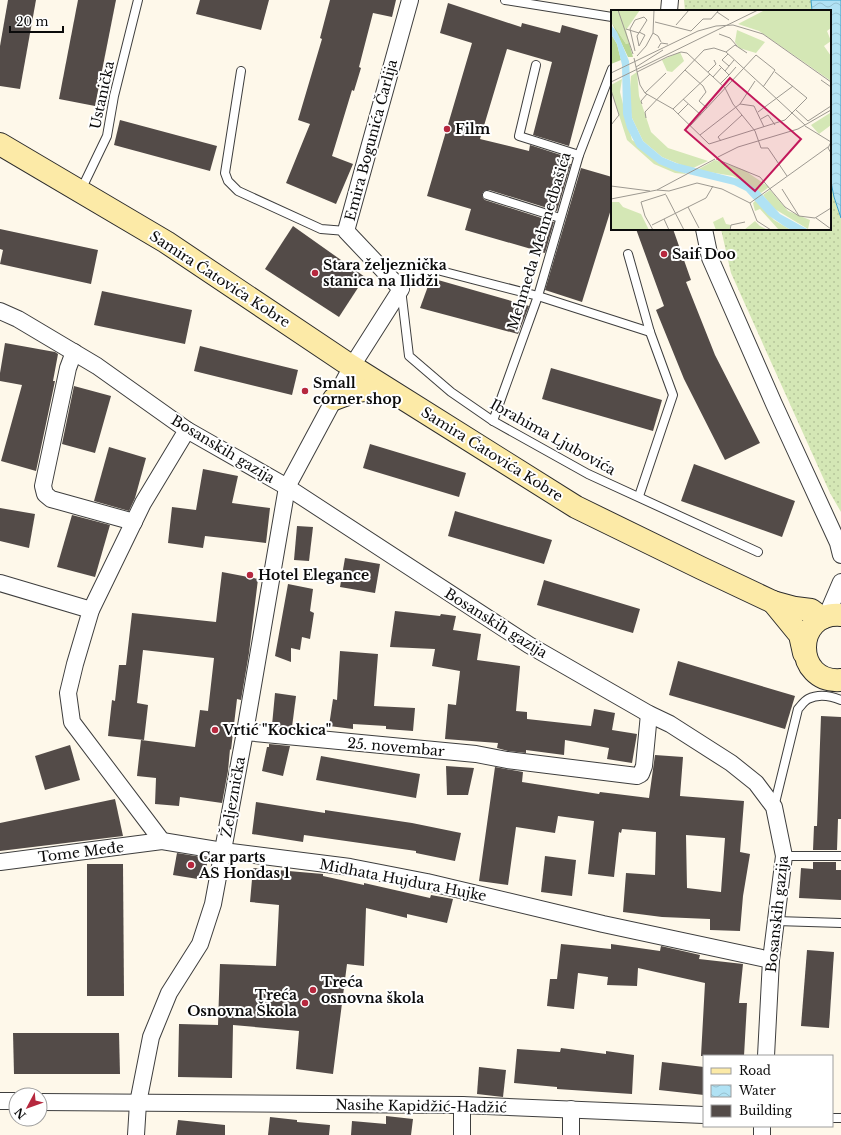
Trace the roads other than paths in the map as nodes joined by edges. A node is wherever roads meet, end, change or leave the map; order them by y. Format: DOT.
graph roads {
  1 [pos="138,0"];
  2 [pos="410,0"];
  3 [pos="505,0"];
  4 [pos="670,0"];
  5 [pos="669,10"];
  6 [pos="611,17"];
  7 [pos="536,65"];
  8 [pos="241,71"];
  9 [pos="611,72"];
  10 [pos="0,144"];
  11 [pos="578,155"];
  12 [pos="80,191"];
  13 [pos="487,195"];
  14 [pos="560,218"];
  15 [pos="704,230"];
  16 [pos="346,231"];
  17 [pos="628,254"];
  18 [pos="401,289"];
  19 [pos="538,296"];
  20 [pos="0,311"];
  21 [pos="650,332"];
  22 [pos="74,352"];
  23 [pos="352,366"];
  24 [pos="399,396"];
  25 [pos="334,399"];
  26 [pos="493,421"];
  27 [pos="188,430"];
  28 [pos="287,487"];
  29 [pos="639,496"];
  30 [pos="134,522"];
  31 [pos="758,552"];
  32 [pos="841,555"];
  33 [pos="0,582"];
  34 [pos="841,582"];
  35 [pos="773,602"];
  36 [pos="91,610"];
  37 [pos="829,617"];
  38 [pos="804,653"];
  39 [pos="841,680"];
  40 [pos="841,700"];
  41 [pos="649,714"];
  42 [pos="245,732"];
  43 [pos="774,807"];
  44 [pos="162,841"];
  45 [pos="223,851"];
  46 [pos="784,856"];
  47 [pos="841,856"];
  48 [pos="0,862"];
  49 [pos="776,921"];
  50 [pos="841,923"];
  51 [pos="771,960"];
  52 [pos="766,1055"];
  53 [pos="48,1102"];
  54 [pos="138,1103"];
  55 [pos="462,1105"];
  56 [pos="571,1109"];
  57 [pos="703,1115"];
  58 [pos="136,1135"];
  59 [pos="462,1135"];
  60 [pos="571,1135"];
  1 -- 12 [label="lane, Ustanička"];
  2 -- 16 [label="street, Emira Bogunića Čarlija"];
  3 -- 6 [label="lane"];
  4 -- 5 [label="street"];
  7 -- 11 [label="lane"];
  8 -- 16 [label="lane"];
  9 -- 11 [label="lane, Mehmeda Mehmedbašića"];
  10 -- 12 [label="main road, Samira Ćatovića Kobre"];
  11 -- 14 [label="lane, Mehmeda Mehmedbašića"];
  12 -- 23 [label="main road, Samira Ćatovića Kobre"];
  13 -- 14 [label="lane"];
  14 -- 19 [label="lane, Mehmeda Mehmedbašića"];
  15 -- 32 [label="street"];
  16 -- 18 [label="street, Emira Bogunića Čarlija"];
  17 -- 21 [label="lane"];
  18 -- 19 [label="lane"];
  18 -- 23 [label="street"];
  18 -- 26 [label="lane, Ibrahima Ljubovića"];
  19 -- 21 [label="lane"];
  19 -- 26 [label="lane, Mehmeda Mehmedbašića"];
  20 -- 22 [label="street, Bosanskih gazija"];
  21 -- 29 [label="lane"];
  22 -- 27 [label="street, Bosanskih gazija"];
  22 -- 30 [label="street"];
  23 -- 24 [label="main road, Samira Ćatovića Kobre"];
  23 -- 25 [label="street, Željeznička"];
  24 -- 25 [label="main road"];
  24 -- 35 [label="main road, Samira Ćatovića Kobre"];
  25 -- 28 [label="street, Željeznička"];
  26 -- 29 [label="lane, Ibrahima Ljubovića"];
  27 -- 28 [label="street, Bosanskih gazija"];
  27 -- 30 [label="street"];
  28 -- 41 [label="street, Bosanskih gazija"];
  28 -- 42 [label="street, Željeznička"];
  29 -- 31 [label="lane, Ibrahima Ljubovića"];
  30 -- 36 [label="street"];
  33 -- 36 [label="street"];
  34 -- 37 [label="street"];
  35 -- 37 [label="main road, Samira Ćatovića Kobre"];
  35 -- 38 [label="main road"];
  36 -- 44 [label="street"];
  37 -- 38 [label="main road"];
  38 -- 39 [label="main road"];
  40 -- 43 [label="lane"];
  41 -- 42 [label="street, 25. novembar"];
  41 -- 43 [label="street, Bosanskih gazija"];
  42 -- 45 [label="street, Željeznička"];
  43 -- 46 [label="street, Bosanskih gazija"];
  44 -- 45 [label="street, Midhata Hujdura Hujke"];
  44 -- 48 [label="street, Tome Međe"];
  45 -- 51 [label="street, Midhata Hujdura Hujke"];
  45 -- 54 [label="street, Željeznička"];
  46 -- 47 [label="lane"];
  46 -- 49 [label="street, Bosanskih gazija"];
  49 -- 50 [label="lane"];
  49 -- 51 [label="street, Bosanskih gazija"];
  51 -- 52 [label="street, Bosanskih gazija"];
  53 -- 54 [label="street, Nasihe Kapidžić-Hadžić"];
  54 -- 55 [label="street, Nasihe Kapidžić-Hadžić"];
  54 -- 58 [label="street, Željeznička"];
  55 -- 56 [label="street, Nasihe Kapidžić-Hadžić"];
  55 -- 59 [label="street"];
  56 -- 57 [label="street, Nasihe Kapidžić-Hadžić"];
  56 -- 60 [label="street"];
}
